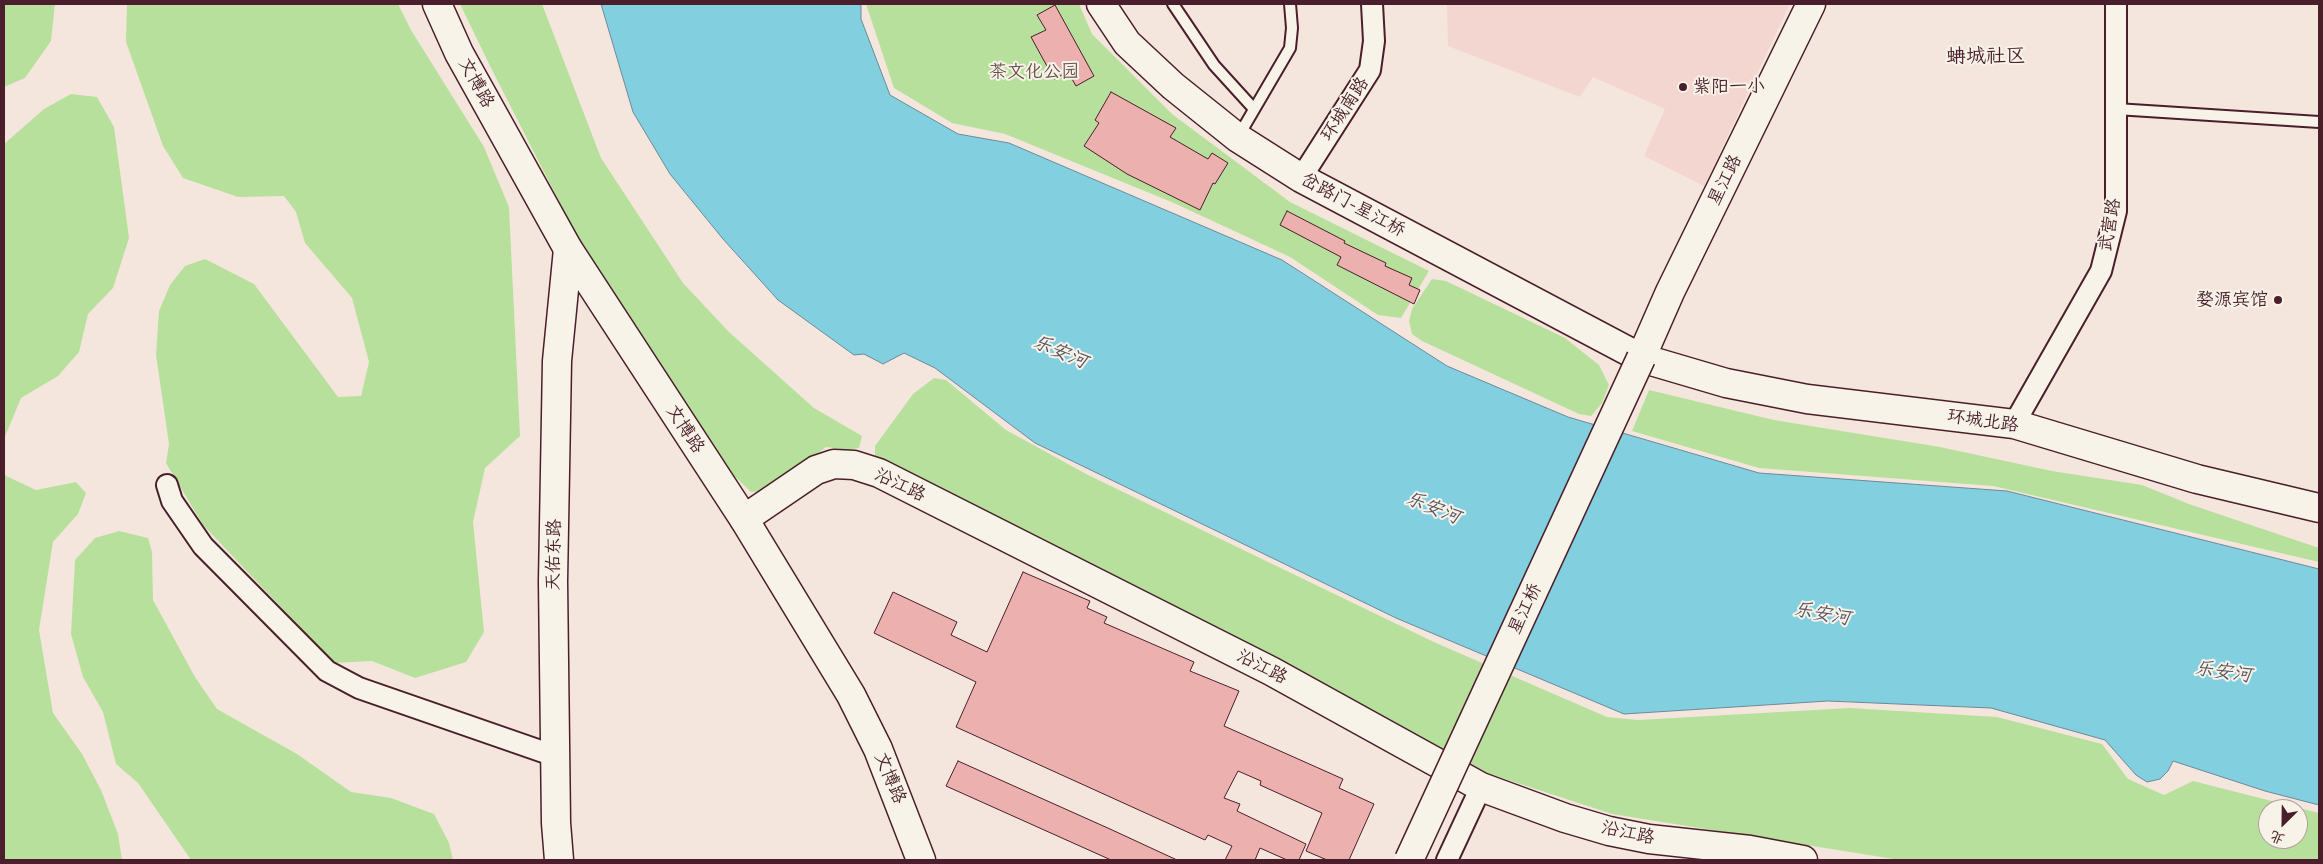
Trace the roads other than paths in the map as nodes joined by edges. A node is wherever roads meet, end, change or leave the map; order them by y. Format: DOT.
graph roads {
  1 [pos="437,4"];
  2 [pos="1101,4"];
  3 [pos="1173,4"];
  4 [pos="1290,4"];
  5 [pos="1372,4"];
  6 [pos="1811,4"];
  7 [pos="2116,4"];
  8 [pos="1254,109"];
  9 [pos="2116,109"];
  10 [pos="2319,122"];
  11 [pos="1238,138"];
  12 [pos="1301,178"];
  13 [pos="568,249"];
  14 [pos="1641,358"];
  15 [pos="2014,424"];
  16 [pos="167,485"];
  17 [pos="2319,508"];
  18 [pos="744,519"];
  19 [pos="555,756"];
  20 [pos="1481,787"];
  21 [pos="559,860"];
  22 [pos="921,860"];
  23 [pos="1409,860"];
  24 [pos="1447,860"];
  25 [pos="1803,860"];
  1 -- 13 [label="street, 文博路"];
  2 -- 11 [label="street, 岔路门-星江桥"];
  3 -- 8 [label="lane"];
  4 -- 8 [label="lane"];
  5 -- 12 [label="street, 环城南路"];
  6 -- 14 [label="street, 星江路"];
  7 -- 9 [label="street, 武营路"];
  8 -- 11 [label="lane"];
  9 -- 10 [label="lane"];
  9 -- 15 [label="street, 武营路"];
  11 -- 12 [label="street, 岔路门-星江桥"];
  12 -- 14 [label="street, 岔路门-星江桥"];
  13 -- 18 [label="street, 文博路"];
  13 -- 19 [label="street, 天佑东路"];
  14 -- 15 [label="street, 环城北路"];
  14 -- 23 [label="street, 星江桥, bridge"];
  15 -- 17 [label="street, 环城北路"];
  16 -- 19 [label="street"];
  18 -- 20 [label="street, 沿江路"];
  18 -- 22 [label="street, 文博路"];
  19 -- 21 [label="street, 天佑东路"];
  20 -- 24 [label="street"];
  20 -- 25 [label="street, 沿江路"];
}
